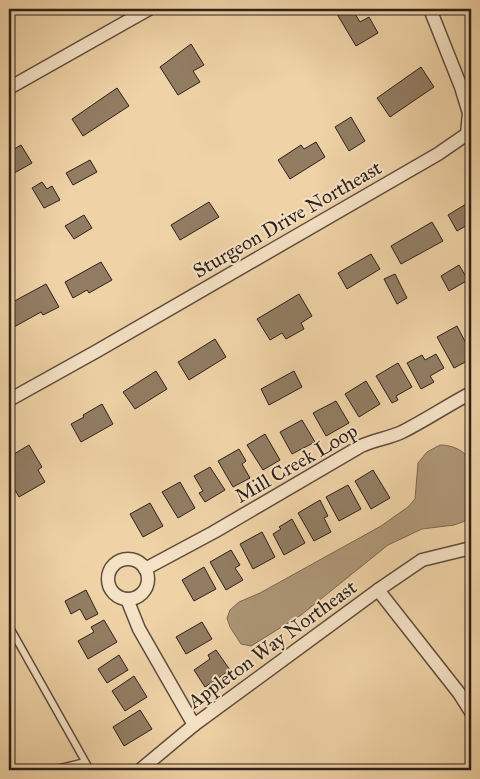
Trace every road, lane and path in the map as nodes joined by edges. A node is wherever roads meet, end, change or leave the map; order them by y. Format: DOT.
graph roads {
  1 [pos="149,9"];
  2 [pos="430,9"];
  3 [pos="9,88"];
  4 [pos="470,396"];
  5 [pos="9,400"];
  6 [pos="471,548"];
  7 [pos="145,569"];
  8 [pos="378,590"];
  9 [pos="127,599"];
  10 [pos="9,626"];
  11 [pos="471,712"];
  12 [pos="194,725"];
  13 [pos="85,762"];
  14 [pos="52,770"];
  15 [pos="90,770"];
  16 [pos="140,770"];
  1 -- 3 [label="street"];
  2 -- 5 [label="street, Sturgeon Drive Northeast"];
  4 -- 7 [label="street, Mill Creek Loop"];
  6 -- 8 [label="street"];
  7 -- 9 [label="street"];
  7 -- 9 [label="street"];
  8 -- 11 [label="street, Appleton Way Northeast"];
  8 -- 12 [label="street, Appleton Way Northeast"];
  9 -- 12 [label="street"];
  10 -- 13 [label="lane"];
  12 -- 16 [label="street, Appleton Way Northeast"];
  13 -- 14 [label="lane"];
  13 -- 15 [label="lane"];
}
